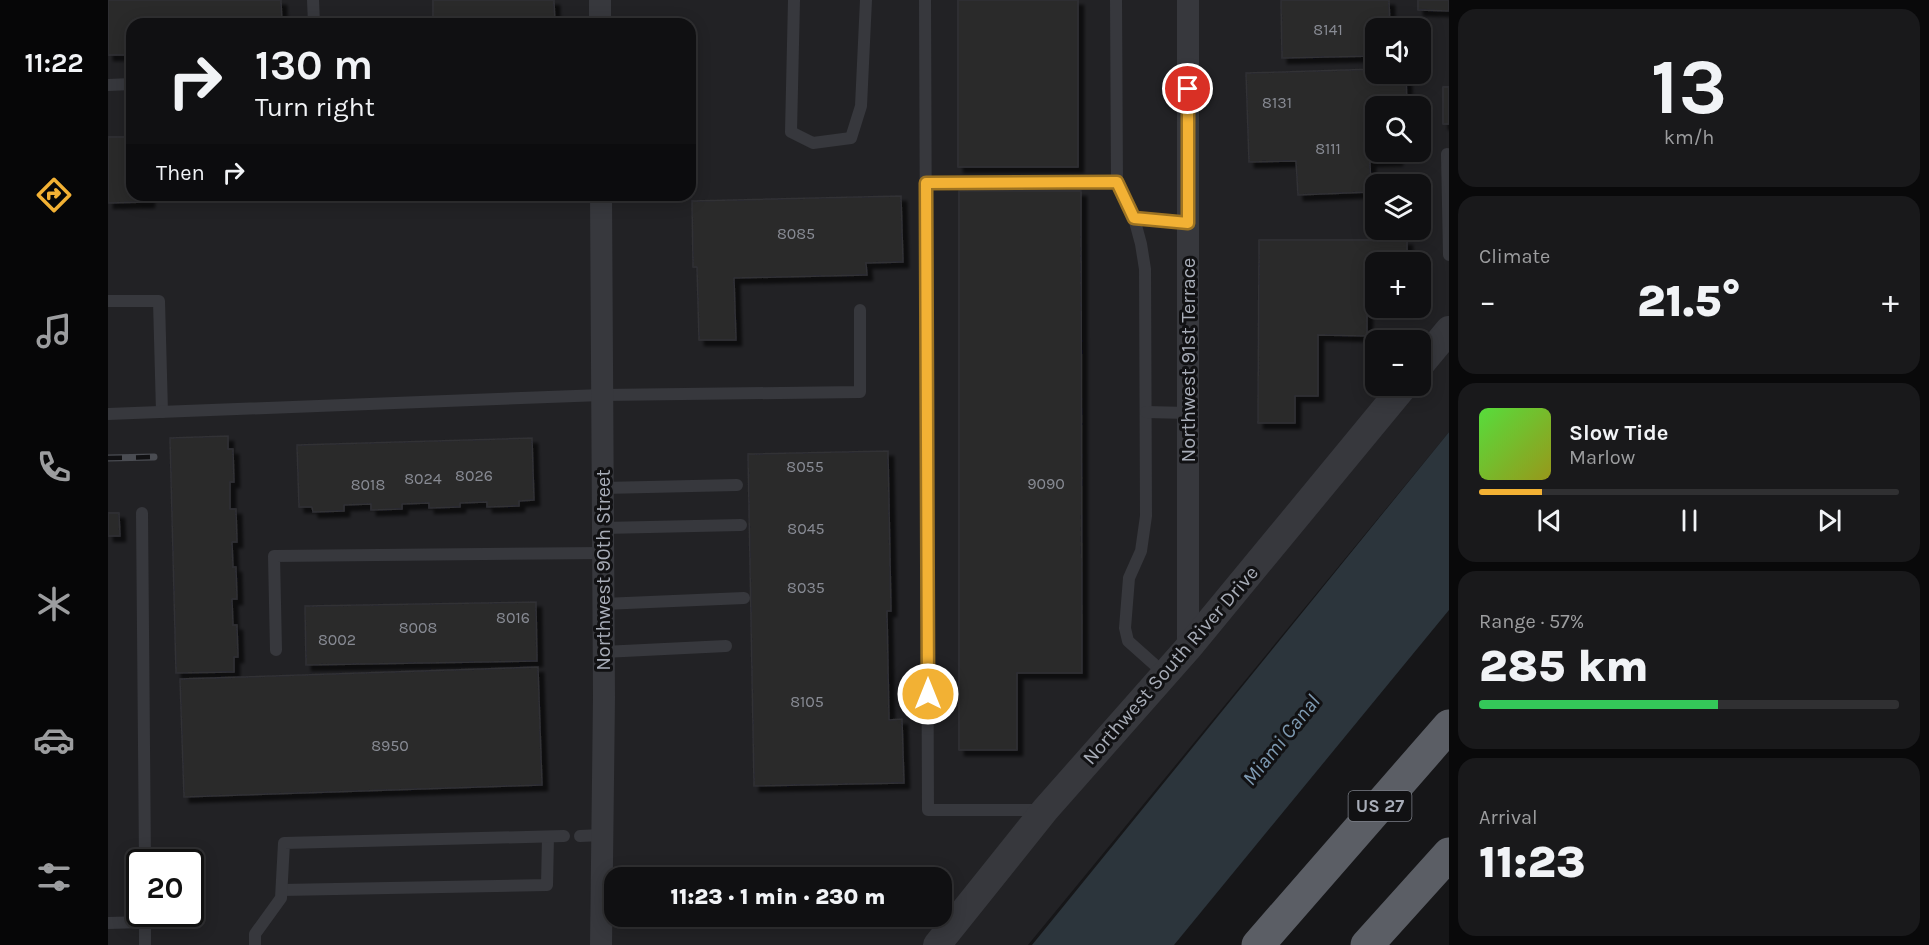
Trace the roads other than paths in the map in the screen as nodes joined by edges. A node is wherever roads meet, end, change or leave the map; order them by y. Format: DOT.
graph roads {
  1 [pos="313,0"];
  2 [pos="600,0"];
  3 [pos="794,0"];
  4 [pos="866,0"];
  5 [pos="925,0"];
  6 [pos="1116,0"];
  7 [pos="1188,0"];
  8 [pos="314,18"];
  9 [pos="600,18"];
  10 [pos="126,84"];
  11 [pos="108,85"];
  12 [pos="1448,154"];
  13 [pos="1117,182"];
  14 [pos="926,183"];
  15 [pos="601,201"];
  16 [pos="1134,218"];
  17 [pos="1188,223"];
  18 [pos="1449,255"];
  19 [pos="108,301"];
  20 [pos="860,310"];
  21 [pos="1449,330"];
  22 [pos="1431,352"];
  23 [pos="602,395"];
  24 [pos="1396,396"];
  25 [pos="162,412"];
  26 [pos="1146,412"];
  27 [pos="1188,413"];
  28 [pos="108,414"];
  29 [pos="737,484"];
  30 [pos="603,488"];
  31 [pos="142,513"];
  32 [pos="741,525"];
  33 [pos="603,528"];
  34 [pos="603,553"];
  35 [pos="744,598"];
  36 [pos="603,604"];
  37 [pos="726,646"];
  38 [pos="1188,648"];
  39 [pos="276,650"];
  40 [pos="603,652"];
  41 [pos="1165,674"];
  42 [pos="1449,726"];
  43 [pos="1045,810"];
  44 [pos="602,835"];
  45 [pos="564,836"];
  46 [pos="580,836"];
  47 [pos="548,837"];
  48 [pos="145,849"];
  49 [pos="1449,854"];
  50 [pos="282,890"];
  51 [pos="126,921"];
  52 [pos="108,923"];
  53 [pos="145,927"];
  54 [pos="1368,943"];
  55 [pos="146,945"];
  56 [pos="255,945"];
  57 [pos="601,945"];
  58 [pos="937,945"];
  59 [pos="1258,945"];
  1 -- 8 [label="lane"];
  2 -- 9 [label="street"];
  3 -- 4 [label="lane"];
  5 -- 14 [label="lane"];
  6 -- 13 [label="lane"];
  7 -- 17 [label="street, Northwest 91st Terrace"];
  10 -- 11 [label="lane"];
  12 -- 18 [label="lane"];
  13 -- 14 [label="lane"];
  13 -- 16 [label="lane"];
  14 -- 43 [label="lane"];
  15 -- 23 [label="street, Northwest 90th Street"];
  16 -- 17 [label="lane"];
  16 -- 26 [label="lane"];
  17 -- 27 [label="street, Northwest 91st Terrace"];
  19 -- 25 [label="lane"];
  20 -- 23 [label="lane"];
  21 -- 22 [label="street"];
  23 -- 25 [label="lane"];
  23 -- 30 [label="street, Northwest 90th Street"];
  24 -- 38 [label="street, Northwest South River Drive"];
  25 -- 28 [label="lane"];
  26 -- 27 [label="lane"];
  26 -- 41 [label="lane"];
  27 -- 38 [label="street, Northwest 91st Terrace"];
  29 -- 30 [label="lane"];
  30 -- 33 [label="street, Northwest 90th Street"];
  31 -- 48 [label="lane"];
  32 -- 33 [label="lane"];
  33 -- 34 [label="street, Northwest 90th Street"];
  34 -- 36 [label="street, Northwest 90th Street"];
  34 -- 39 [label="lane"];
  35 -- 36 [label="lane"];
  36 -- 40 [label="street, Northwest 90th Street"];
  37 -- 40 [label="lane"];
  38 -- 41 [label="street, Northwest South River Drive"];
  40 -- 44 [label="street, Northwest 90th Street"];
  41 -- 43 [label="street, Northwest South River Drive"];
  42 -- 59 [label="highway, US 27"];
  43 -- 58 [label="street, Northwest South River Drive"];
  44 -- 46 [label="lane"];
  44 -- 57 [label="street, Northwest 90th Street"];
  45 -- 47 [label="lane"];
  47 -- 50 [label="lane"];
  47 -- 50 [label="lane"];
  49 -- 54 [label="highway"];
  50 -- 56 [label="lane"];
  51 -- 52 [label="lane"];
  53 -- 55 [label="lane"];
}
